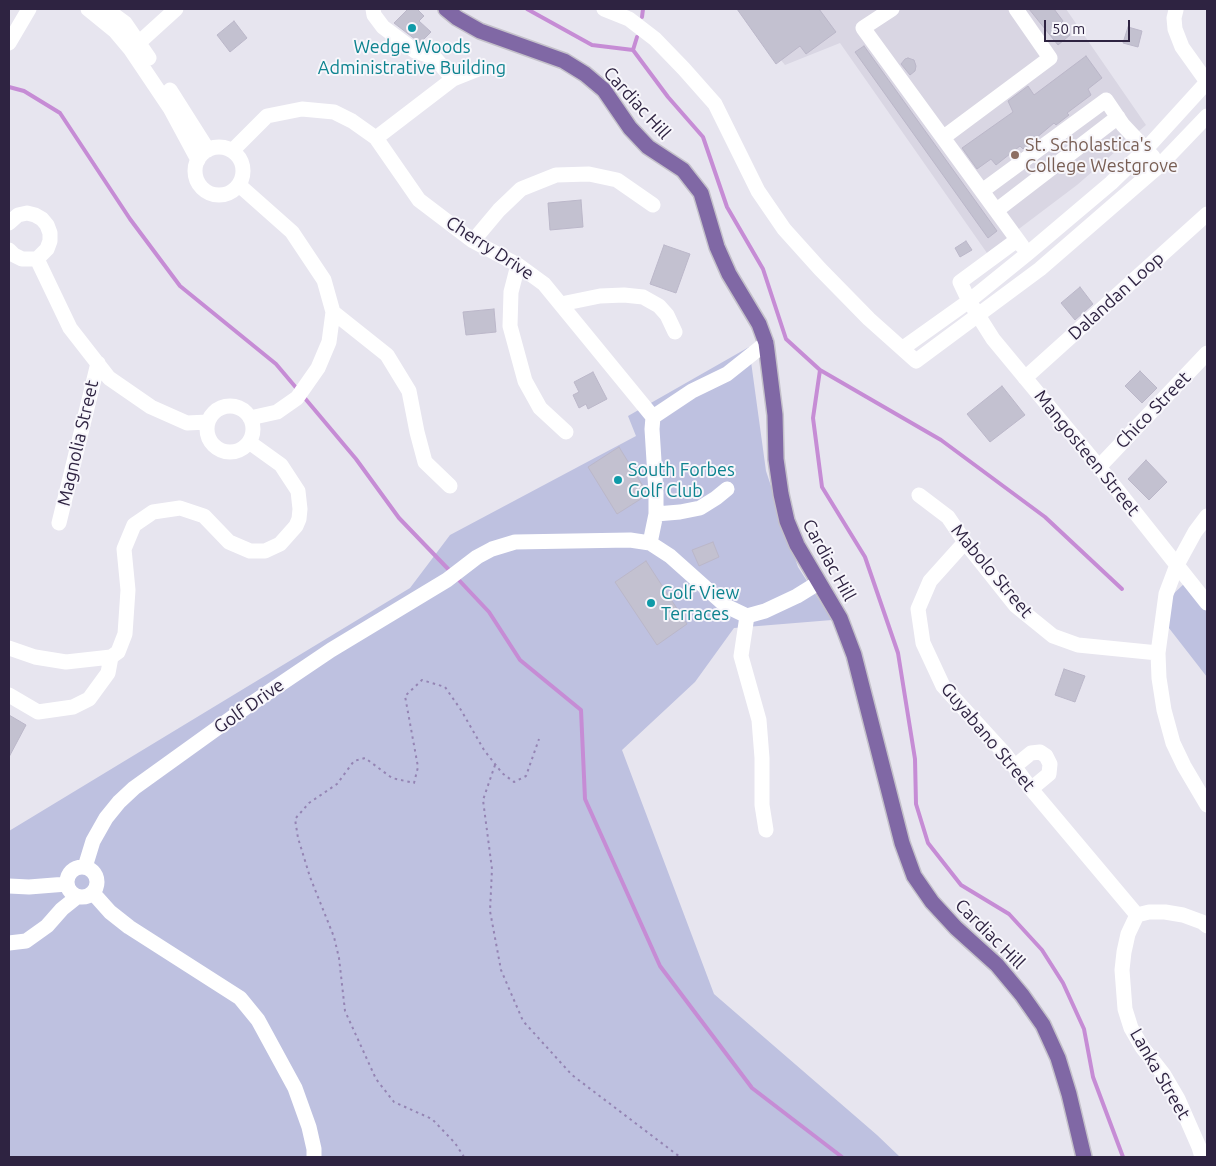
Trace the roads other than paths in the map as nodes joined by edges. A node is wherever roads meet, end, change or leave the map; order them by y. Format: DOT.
graph roads {
  1 [pos="29,9"];
  2 [pos="88,9"];
  3 [pos="106,9"];
  4 [pos="176,9"];
  5 [pos="373,9"];
  6 [pos="446,9"];
  7 [pos="604,9"];
  8 [pos="892,9"];
  9 [pos="1016,9"];
  10 [pos="1176,10"];
  11 [pos="9,43"];
  12 [pos="135,46"];
  13 [pos="478,69"];
  14 [pos="454,79"];
  15 [pos="1207,82"];
  16 [pos="1207,116"];
  17 [pos="1118,118"];
  18 [pos="944,137"];
  19 [pos="376,138"];
  20 [pos="1146,149"];
  21 [pos="232,151"];
  22 [pos="203,155"];
  23 [pos="1160,165"];
  24 [pos="239,185"];
  25 [pos="982,190"];
  26 [pos="652,205"];
  27 [pos="997,210"];
  28 [pos="12,214"];
  29 [pos="1207,214"];
  30 [pos="1018,240"];
  31 [pos="473,241"];
  32 [pos="9,250"];
  33 [pos="1027,254"];
  34 [pos="37,259"];
  35 [pos="518,265"];
  36 [pos="1040,269"];
  37 [pos="969,301"];
  38 [pos="561,304"];
  39 [pos="333,312"];
  40 [pos="979,316"];
  41 [pos="675,332"];
  42 [pos="766,343"];
  43 [pos="903,348"];
  44 [pos="1207,353"];
  45 [pos="98,363"];
  46 [pos="1025,378"];
  47 [pos="653,417"];
  48 [pos="250,418"];
  49 [pos="208,422"];
  50 [pos="566,432"];
  51 [pos="250,442"];
  52 [pos="1099,467"];
  53 [pos="450,486"];
  54 [pos="727,489"];
  55 [pos="918,495"];
  56 [pos="656,514"];
  57 [pos="1207,516"];
  58 [pos="59,523"];
  59 [pos="966,542"];
  60 [pos="650,543"];
  61 [pos="1177,565"];
  62 [pos="818,583"];
  63 [pos="1207,603"];
  64 [pos="747,616"];
  65 [pos="9,648"];
  66 [pos="1158,653"];
  67 [pos="110,657"];
  68 [pos="9,695"];
  69 [pos="1015,766"];
  70 [pos="1032,789"];
  71 [pos="1207,805"];
  72 [pos="766,830"];
  73 [pos="85,867"];
  74 [pos="67,884"];
  75 [pos="9,886"];
  76 [pos="93,893"];
  77 [pos="77,896"];
  78 [pos="1137,915"];
  79 [pos="1207,926"];
  80 [pos="9,943"];
  81 [pos="314,1157"];
  82 [pos="1084,1157"];
  83 [pos="1202,1157"];
  1 -- 11 [label="street"];
  2 -- 12 [label="street"];
  3 -- 12 [label="street"];
  4 -- 12 [label="street"];
  5 -- 14 [label="street"];
  6 -- 42 [label="main road, Cardiac Hill"];
  7 -- 43 [label="street"];
  8 -- 18 [label="street"];
  9 -- 18 [label="street"];
  10 -- 15 [label="street"];
  12 -- 22 [label="street"];
  13 -- 14 [label="street"];
  14 -- 19 [label="street"];
  15 -- 20 [label="street"];
  16 -- 23 [label="street"];
  17 -- 20 [label="street"];
  17 -- 25 [label="street"];
  17 -- 27 [label="street"];
  18 -- 25 [label="street"];
  19 -- 21 [label="street, Cherry Drive"];
  19 -- 31 [label="street, Cherry Drive"];
  20 -- 23 [label="street"];
  20 -- 33 [label="street"];
  21 -- 22 [label="street"];
  21 -- 24 [label="street"];
  22 -- 24 [label="street"];
  23 -- 36 [label="street"];
  24 -- 39 [label="street"];
  25 -- 27 [label="street"];
  26 -- 31 [label="street"];
  27 -- 30 [label="street"];
  28 -- 34 [label="street"];
  29 -- 46 [label="street, Dalandan Loop"];
  30 -- 33 [label="street"];
  30 -- 37 [label="street, Mangosteen Street"];
  31 -- 35 [label="street, Cherry Drive"];
  32 -- 34 [label="street"];
  33 -- 36 [label="street"];
  33 -- 37 [label="street"];
  34 -- 45 [label="street"];
  35 -- 38 [label="street, Cherry Drive"];
  35 -- 50 [label="street"];
  36 -- 40 [label="street"];
  37 -- 40 [label="street, Mangosteen Street"];
  37 -- 43 [label="street"];
  38 -- 41 [label="street"];
  38 -- 47 [label="street, Cherry Drive"];
  39 -- 48 [label="street"];
  39 -- 53 [label="street"];
  40 -- 43 [label="street"];
  40 -- 46 [label="street, Mangosteen Street"];
  42 -- 47 [label="street"];
  42 -- 62 [label="main road, Cardiac Hill"];
  44 -- 52 [label="street, Chico Street"];
  45 -- 49 [label="street"];
  45 -- 58 [label="street, Magnolia Street"];
  46 -- 52 [label="street, Mangosteen Street"];
  47 -- 56 [label="street"];
  48 -- 49 [label="street"];
  48 -- 51 [label="street"];
  49 -- 51 [label="street"];
  51 -- 67 [label="street"];
  52 -- 61 [label="street, Mangosteen Street"];
  54 -- 56 [label="street"];
  55 -- 59 [label="street, Mabolo Street"];
  56 -- 60 [label="street"];
  57 -- 61 [label="street"];
  59 -- 66 [label="street, Mabolo Street"];
  59 -- 69 [label="street, Guyabano Street"];
  60 -- 64 [label="street"];
  60 -- 73 [label="street, Golf Drive"];
  61 -- 63 [label="street, Mangosteen Street"];
  61 -- 66 [label="street"];
  62 -- 64 [label="street"];
  62 -- 82 [label="main road, Cardiac Hill"];
  64 -- 72 [label="street"];
  65 -- 67 [label="street"];
  66 -- 71 [label="street"];
  67 -- 68 [label="street"];
  69 -- 70 [label="street, Guyabano Street"];
  69 -- 70 [label="street"];
  70 -- 78 [label="street, Guyabano Street"];
  73 -- 74 [label="street"];
  73 -- 76 [label="street"];
  74 -- 75 [label="street"];
  74 -- 77 [label="street"];
  76 -- 77 [label="street"];
  76 -- 81 [label="street"];
  77 -- 80 [label="street"];
  78 -- 79 [label="street"];
  78 -- 83 [label="street, Lanka Street"];
}
